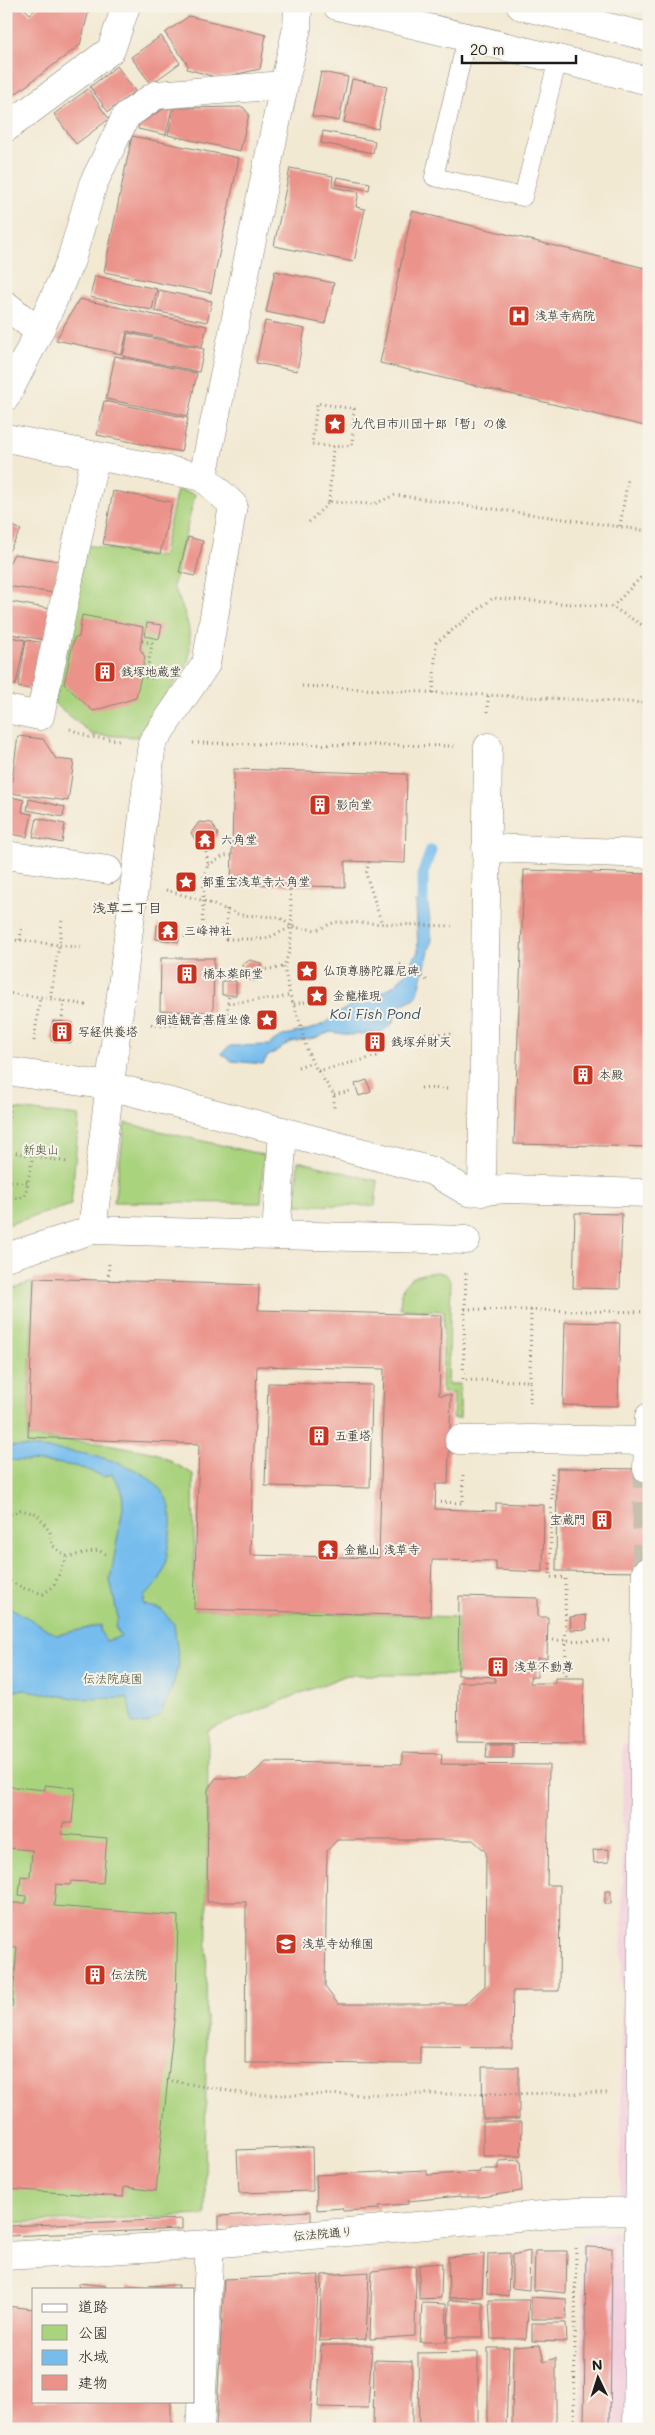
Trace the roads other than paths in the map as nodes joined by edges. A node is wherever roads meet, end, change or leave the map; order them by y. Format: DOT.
graph roads {
  1 [pos="126,6"];
  2 [pos="298,6"];
  3 [pos="337,6"];
  4 [pos="520,6"];
  5 [pos="557,11"];
  6 [pos="466,37"];
  7 [pos="649,37"];
  8 [pos="558,59"];
  9 [pos="649,81"];
  10 [pos="284,85"];
  11 [pos="6,128"];
  12 [pos="6,305"];
  13 [pos="39,332"];
  14 [pos="6,397"];
  15 [pos="6,438"];
  16 [pos="95,456"];
  17 [pos="203,478"];
  18 [pos="6,709"];
  19 [pos="488,747"];
  20 [pos="486,848"];
  21 [pos="649,854"];
  22 [pos="6,855"];
  23 [pos="108,870"];
  24 [pos="18,1073"];
  25 [pos="110,1086"];
  26 [pos="283,1131"];
  27 [pos="482,1192"];
  28 [pos="649,1193"];
  29 [pos="92,1230"];
  30 [pos="276,1235"];
  31 [pos="466,1240"];
  32 [pos="6,1257"];
  33 [pos="649,1433"];
  34 [pos="461,1440"];
  35 [pos="647,1469"];
  36 [pos="646,1572"];
  37 [pos="644,2211"];
  38 [pos="210,2244"];
  39 [pos="6,2256"];
  40 [pos="200,2429"];
  41 [pos="636,2429"];
  1 -- 11 [label="street"];
  2 -- 10 [label="street"];
  3 -- 6 [label="street"];
  4 -- 5 [label="street"];
  5 -- 7 [label="street"];
  6 -- 8 [label="street"];
  6 -- 8 [label="lane"];
  8 -- 9 [label="street"];
  10 -- 13 [label="street"];
  10 -- 17 [label="street"];
  12 -- 13 [label="street"];
  13 -- 14 [label="street"];
  15 -- 16 [label="street"];
  16 -- 17 [label="street"];
  16 -- 18 [label="street"];
  17 -- 25 [label="street"];
  19 -- 20 [label="street"];
  20 -- 21 [label="street"];
  20 -- 27 [label="street"];
  22 -- 23 [label="street"];
  24 -- 25 [label="street"];
  25 -- 26 [label="street"];
  25 -- 29 [label="street"];
  26 -- 27 [label="street"];
  26 -- 30 [label="street"];
  27 -- 28 [label="street"];
  29 -- 30 [label="street"];
  29 -- 32 [label="street"];
  30 -- 31 [label="street"];
  33 -- 34 [label="street"];
  33 -- 35 [label="street"];
  36 -- 37 [label="street"];
  37 -- 38 [label="street, 伝法院通り"];
  37 -- 41 [label="street"];
  38 -- 39 [label="street, 伝法院通り"];
  38 -- 40 [label="street"];
}
